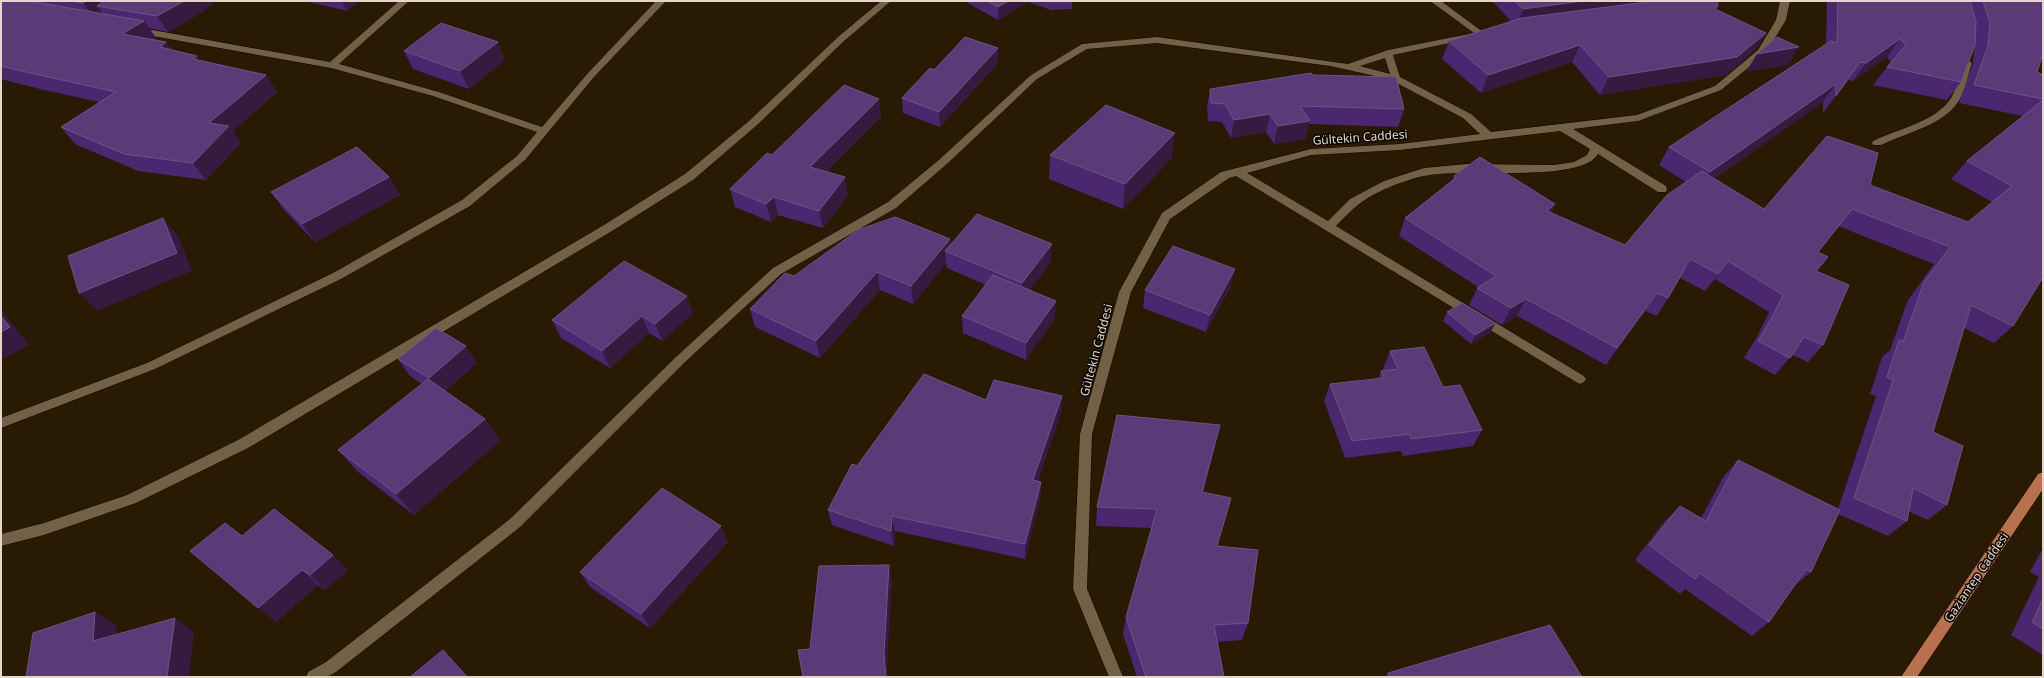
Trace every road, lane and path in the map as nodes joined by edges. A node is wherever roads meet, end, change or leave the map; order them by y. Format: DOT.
graph roads {
  1 [pos="404,1"];
  2 [pos="661,1"];
  3 [pos="886,1"];
  4 [pos="1435,1"];
  5 [pos="1785,1"];
  6 [pos="129,29"];
  7 [pos="1388,53"];
  8 [pos="1968,55"];
  9 [pos="332,65"];
  10 [pos="1349,67"];
  11 [pos="1396,78"];
  12 [pos="1563,128"];
  13 [pos="544,131"];
  14 [pos="1490,137"];
  15 [pos="1877,143"];
  16 [pos="1596,148"];
  17 [pos="1238,172"];
  18 [pos="1662,189"];
  19 [pos="1329,227"];
  20 [pos="1580,379"];
  21 [pos="1,423"];
  22 [pos="2043,478"];
  23 [pos="1,540"];
  24 [pos="313,677"];
  25 [pos="1116,677"];
  26 [pos="1908,677"];
  1 -- 9 [label="street"];
  2 -- 13 [label="street"];
  3 -- 23 [label="street"];
  4 -- 7 [label="street"];
  5 -- 12 [label="street, Gültekin Caddesi"];
  6 -- 9 [label="street"];
  7 -- 10 [label="street"];
  7 -- 11 [label="street"];
  8 -- 15 [label="street"];
  9 -- 13 [label="street"];
  10 -- 11 [label="street"];
  10 -- 24 [label="street"];
  11 -- 14 [label="street"];
  12 -- 14 [label="street, Gültekin Caddesi"];
  12 -- 16 [label="street"];
  13 -- 21 [label="street"];
  14 -- 17 [label="street, Gültekin Caddesi"];
  16 -- 18 [label="street"];
  16 -- 19 [label="street"];
  17 -- 19 [label="street"];
  17 -- 25 [label="street, Gültekin Caddesi"];
  19 -- 20 [label="street"];
  22 -- 26 [label="main road, Gaziantep Caddesi"];
}
